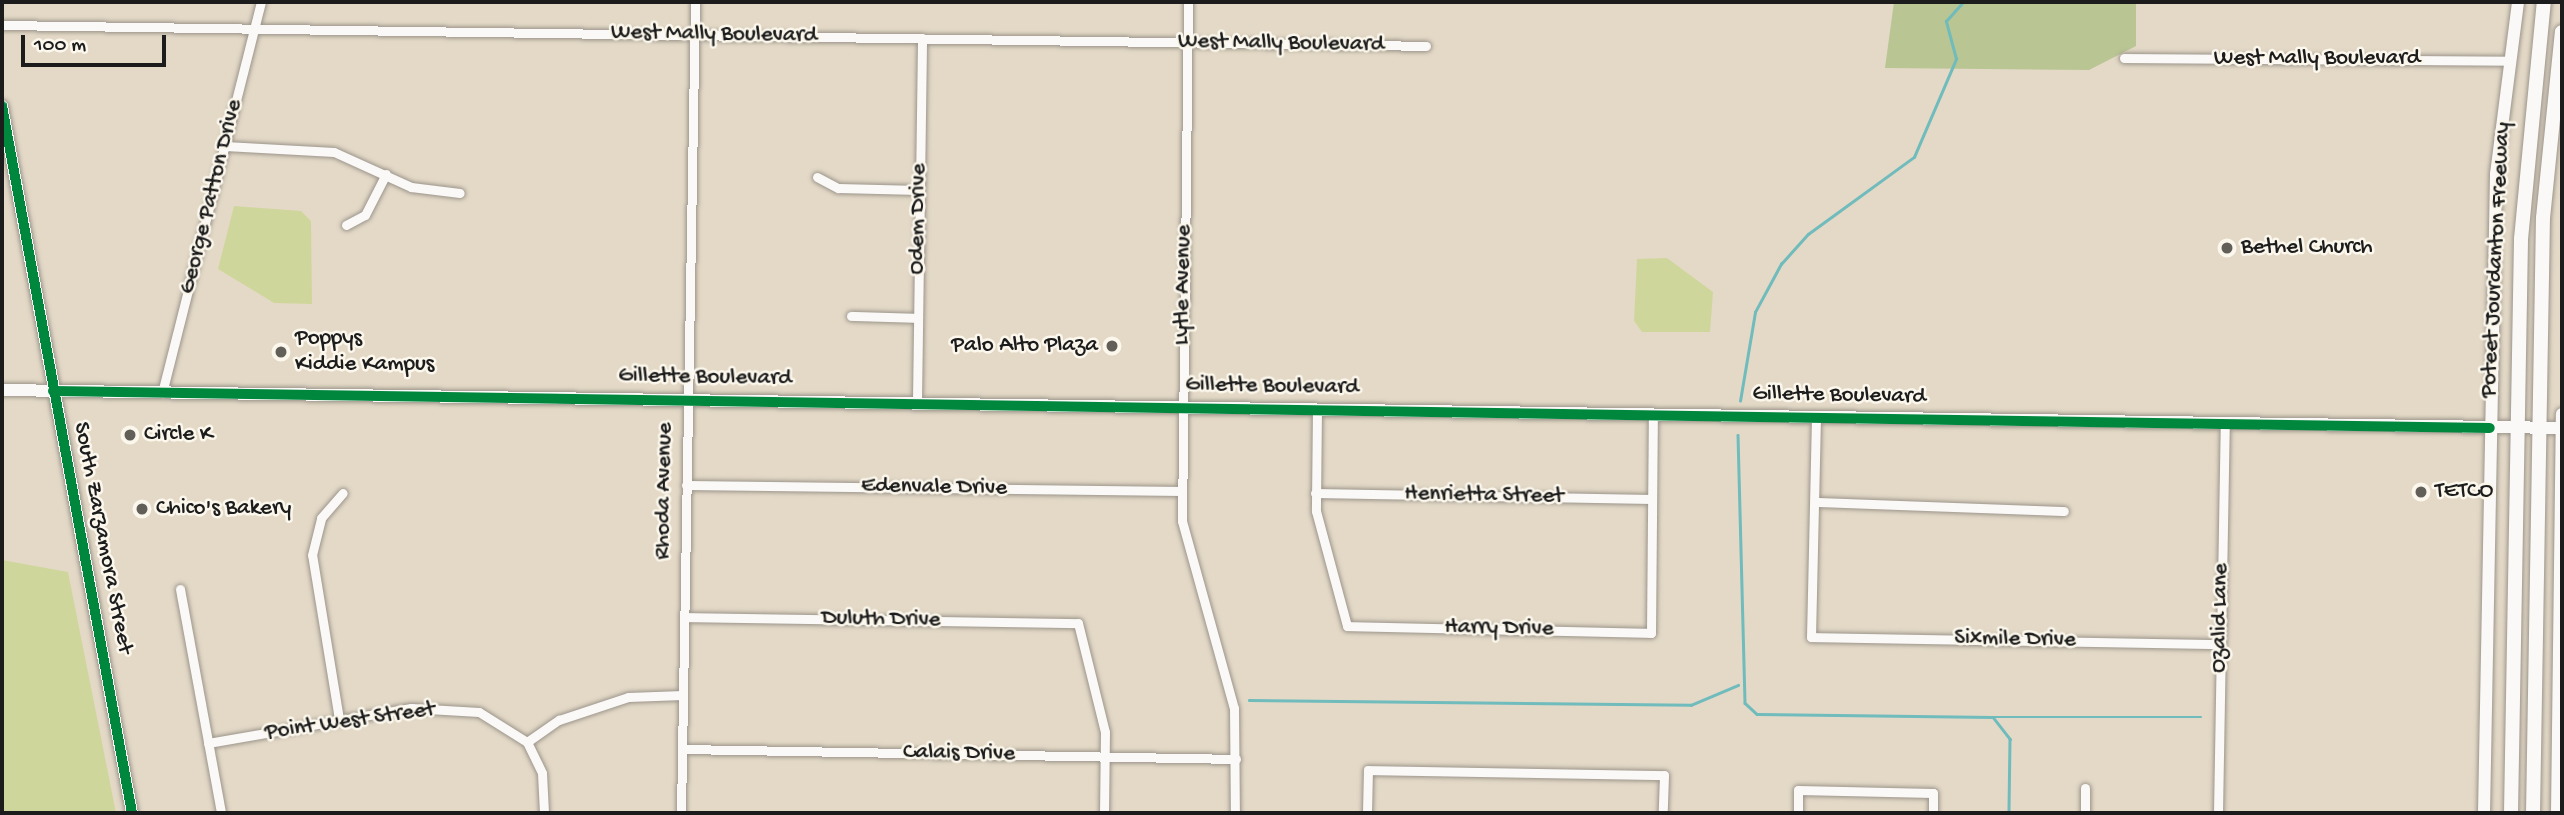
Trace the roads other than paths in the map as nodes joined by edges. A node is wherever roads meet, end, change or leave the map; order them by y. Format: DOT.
graph roads {
  1 [pos="261,2"];
  2 [pos="695,2"];
  3 [pos="1188,2"];
  4 [pos="2518,2"];
  5 [pos="2544,2"];
  6 [pos="2,25"];
  7 [pos="254,28"];
  8 [pos="2562,32"];
  9 [pos="694,34"];
  10 [pos="922,38"];
  11 [pos="1188,43"];
  12 [pos="1426,46"];
  13 [pos="2124,58"];
  14 [pos="2510,61"];
  15 [pos="2,106"];
  16 [pos="225,146"];
  17 [pos="386,174"];
  18 [pos="817,177"];
  19 [pos="919,190"];
  20 [pos="460,193"];
  21 [pos="346,225"];
  22 [pos="851,316"];
  23 [pos="917,318"];
  24 [pos="2,390"];
  25 [pos="53,391"];
  26 [pos="162,393"];
  27 [pos="688,399"];
  28 [pos="917,401"];
  29 [pos="1182,407"];
  30 [pos="1317,408"];
  31 [pos="1653,413"];
  32 [pos="2562,414"];
  33 [pos="1816,416"];
  34 [pos="2225,424"];
  35 [pos="2490,428"];
  36 [pos="2517,428"];
  37 [pos="2539,428"];
  38 [pos="2562,428"];
  39 [pos="686,485"];
  40 [pos="1182,491"];
  41 [pos="1315,492"];
  42 [pos="343,493"];
  43 [pos="1652,499"];
  44 [pos="1815,502"];
  45 [pos="2064,511"];
  46 [pos="180,589"];
  47 [pos="684,617"];
  48 [pos="2220,644"];
  49 [pos="682,695"];
  50 [pos="339,719"];
  51 [pos="527,742"];
  52 [pos="208,743"];
  53 [pos="682,750"];
  54 [pos="1105,757"];
  55 [pos="1236,759"];
  56 [pos="2085,788"];
  57 [pos="132,813"];
  58 [pos="220,813"];
  59 [pos="544,813"];
  60 [pos="681,813"];
  61 [pos="1104,813"];
  62 [pos="1235,813"];
  63 [pos="1367,813"];
  64 [pos="1663,813"];
  65 [pos="1798,813"];
  66 [pos="1933,813"];
  67 [pos="2085,813"];
  68 [pos="2218,813"];
  69 [pos="2484,813"];
  70 [pos="2511,813"];
  71 [pos="2533,813"];
  72 [pos="2557,813"];
  1 -- 7 [label="street, George Patton Drive"];
  2 -- 9 [label="street, Rhoda Avenue"];
  3 -- 11 [label="street, Lytle Avenue"];
  4 -- 14 [label="main road, Poteet Jourdanton Freeway"];
  5 -- 36 [label="main road, Poteet Jourdanton Freeway"];
  6 -- 7 [label="street, West Mally Boulevard"];
  7 -- 9 [label="street, West Mally Boulevard"];
  7 -- 16 [label="street, George Patton Drive"];
  8 -- 37 [label="main road, Poteet Jourdanton Freeway"];
  9 -- 10 [label="street, West Mally Boulevard"];
  9 -- 27 [label="street, Rhoda Avenue"];
  10 -- 11 [label="street, West Mally Boulevard"];
  10 -- 19 [label="street, Odem Drive"];
  11 -- 12 [label="street, West Mally Boulevard"];
  11 -- 29 [label="street, Lytle Avenue"];
  13 -- 14 [label="street, West Mally Boulevard"];
  14 -- 35 [label="main road, Poteet Jourdanton Freeway"];
  15 -- 25 [label="main road, South Zarzamora Street"];
  16 -- 17 [label="street"];
  16 -- 26 [label="street, George Patton Drive"];
  17 -- 20 [label="street"];
  17 -- 21 [label="street"];
  18 -- 19 [label="street"];
  19 -- 23 [label="street, Odem Drive"];
  22 -- 23 [label="street"];
  23 -- 28 [label="street, Odem Drive"];
  24 -- 25 [label="main road, Gillette Boulevard"];
  25 -- 26 [label="main road, Gillette Boulevard"];
  25 -- 57 [label="main road, South Zarzamora Street"];
  26 -- 27 [label="main road, Gillette Boulevard"];
  27 -- 28 [label="main road, Gillette Boulevard"];
  27 -- 39 [label="street, Rhoda Avenue"];
  28 -- 29 [label="main road, Gillette Boulevard"];
  29 -- 30 [label="main road, Gillette Boulevard"];
  29 -- 40 [label="street, Lytle Avenue"];
  30 -- 31 [label="main road, Gillette Boulevard"];
  30 -- 41 [label="street"];
  31 -- 33 [label="main road, Gillette Boulevard"];
  31 -- 43 [label="street"];
  32 -- 38 [label="main road"];
  33 -- 34 [label="main road, Gillette Boulevard"];
  33 -- 44 [label="street"];
  34 -- 35 [label="main road, Gillette Boulevard"];
  34 -- 48 [label="street, Ozalid Lane"];
  35 -- 36 [label="main road, Gillette Boulevard"];
  35 -- 69 [label="main road, Poteet Jourdanton Freeway"];
  36 -- 37 [label="main road, Gillette Boulevard"];
  36 -- 70 [label="main road, Poteet Jourdanton Freeway"];
  37 -- 38 [label="main road, Gillette Boulevard"];
  37 -- 71 [label="main road, Poteet Jourdanton Freeway"];
  38 -- 72 [label="main road"];
  39 -- 40 [label="street, Edenvale Drive"];
  39 -- 47 [label="street, Rhoda Avenue"];
  40 -- 55 [label="street, Lytle Avenue"];
  41 -- 43 [label="street, Henrietta Street"];
  41 -- 43 [label="street, Harry Drive"];
  42 -- 50 [label="street"];
  44 -- 45 [label="street"];
  44 -- 48 [label="street, Sixmile Drive"];
  46 -- 52 [label="street"];
  47 -- 49 [label="street, Rhoda Avenue"];
  47 -- 54 [label="street, Duluth Drive"];
  48 -- 68 [label="street, Ozalid Lane"];
  49 -- 51 [label="street"];
  49 -- 53 [label="street, Rhoda Avenue"];
  50 -- 51 [label="street, Point West Street"];
  50 -- 52 [label="street, Point West Street"];
  51 -- 59 [label="street"];
  52 -- 58 [label="street"];
  53 -- 54 [label="street, Calais Drive"];
  53 -- 60 [label="street, Rhoda Avenue"];
  54 -- 55 [label="street, Calais Drive"];
  54 -- 61 [label="street"];
  55 -- 62 [label="street, Lytle Avenue"];
  56 -- 67 [label="street"];
  63 -- 64 [label="street"];
  65 -- 66 [label="street"];
}
